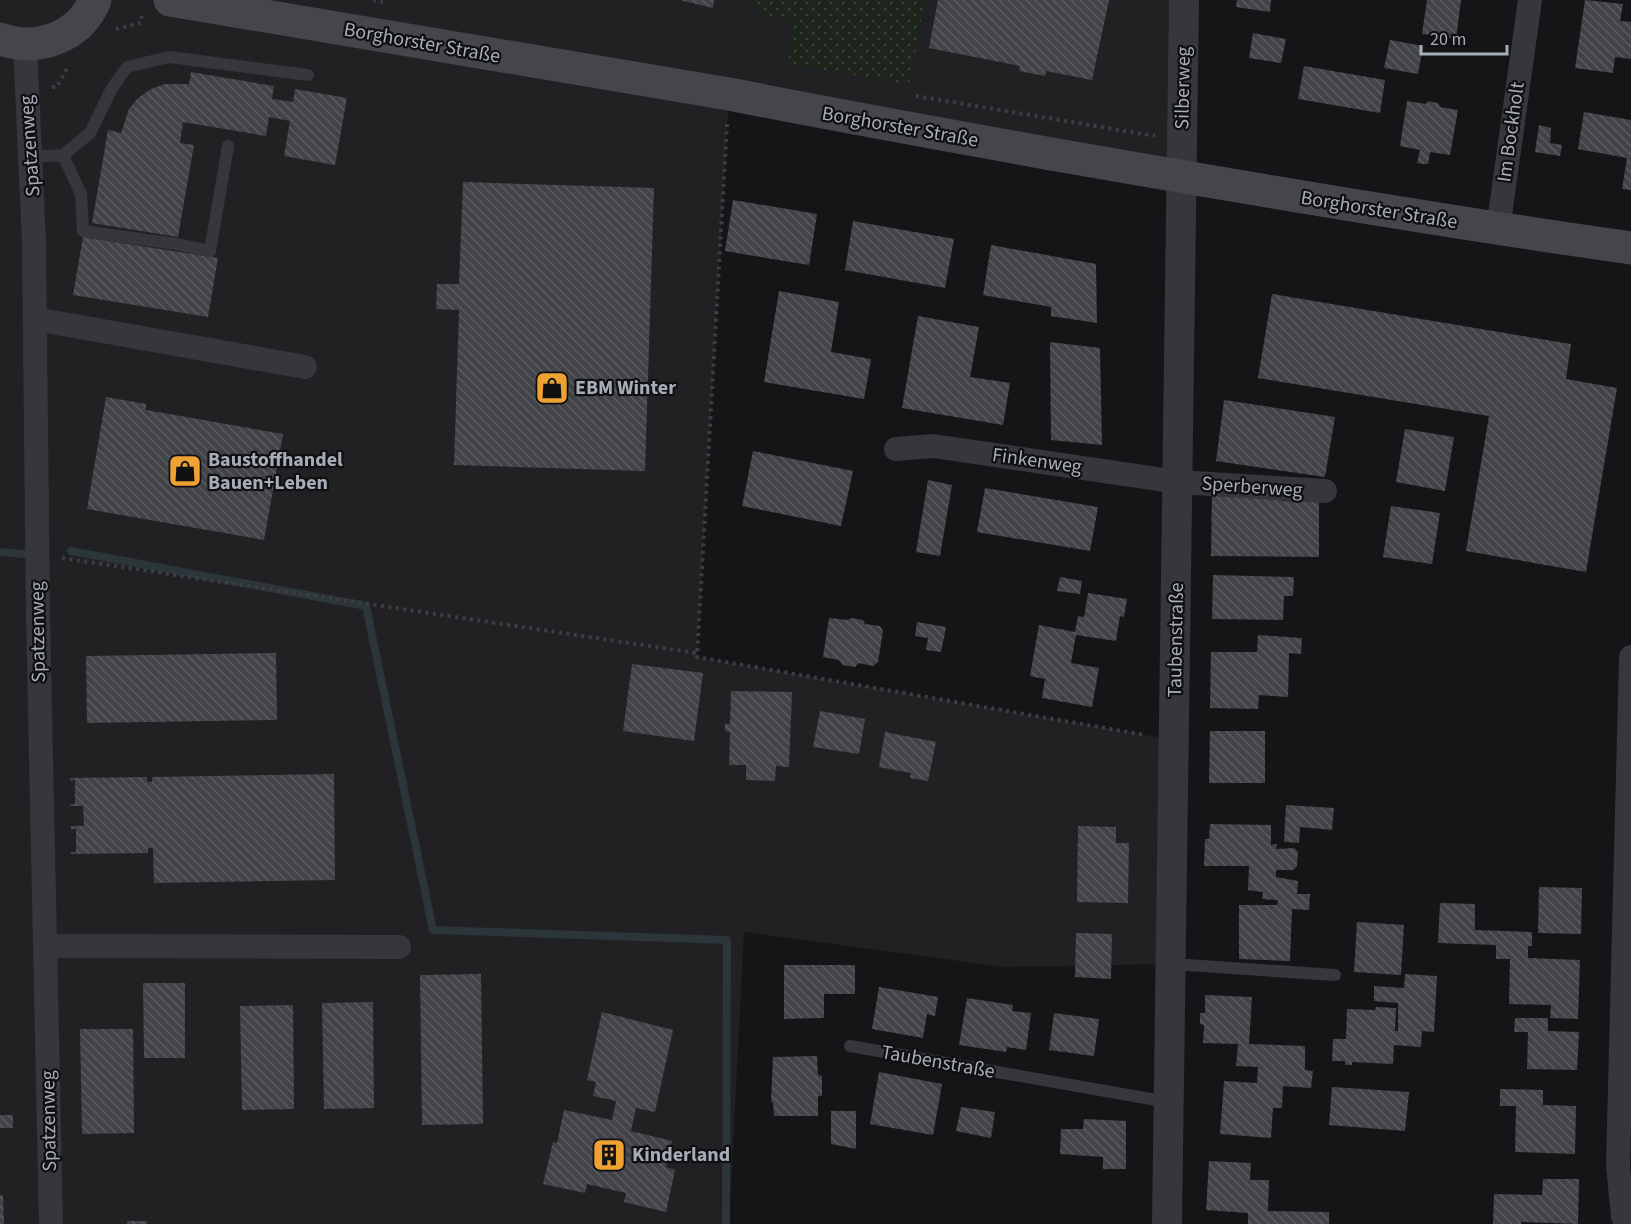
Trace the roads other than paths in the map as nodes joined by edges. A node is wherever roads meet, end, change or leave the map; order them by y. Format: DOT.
graph roads {
  1 [pos="95,0"];
  2 [pos="170,0"];
  3 [pos="1184,0"];
  4 [pos="1530,0"];
  5 [pos="12,42"];
  6 [pos="308,75"];
  7 [pos="228,146"];
  8 [pos="63,155"];
  9 [pos="31,157"];
  10 [pos="1181,177"];
  11 [pos="1498,229"];
  12 [pos="1631,248"];
  13 [pos="35,319"];
  14 [pos="304,367"];
  15 [pos="896,449"];
  16 [pos="1178,482"];
  17 [pos="1325,491"];
  18 [pos="1631,657"];
  19 [pos="1630,751"];
  20 [pos="45,946"];
  21 [pos="399,947"];
  22 [pos="1171,964"];
  23 [pos="1335,975"];
  24 [pos="850,1046"];
  25 [pos="1168,1102"];
  26 [pos="51,1224"];
  27 [pos="1167,1224"];
  28 [pos="1627,1224"];
  1 -- 5 [label="main road"];
  2 -- 10 [label="main road, Borghorster Straße"];
  3 -- 10 [label="street, Silberweg"];
  4 -- 11 [label="street, Im Bockholt"];
  5 -- 9 [label="street, Spatzenweg"];
  6 -- 8 [label="lane"];
  7 -- 8 [label="lane"];
  8 -- 9 [label="lane"];
  9 -- 13 [label="street, Spatzenweg"];
  10 -- 11 [label="main road, Borghorster Straße"];
  10 -- 16 [label="street, Taubenstraße"];
  11 -- 12 [label="main road, Borghorster Straße"];
  13 -- 14 [label="street"];
  13 -- 20 [label="street, Spatzenweg"];
  15 -- 16 [label="street, Finkenweg"];
  16 -- 17 [label="street, Sperberweg"];
  16 -- 22 [label="street, Taubenstraße"];
  18 -- 19 [label="street"];
  19 -- 28 [label="street"];
  20 -- 21 [label="street"];
  20 -- 26 [label="street, Spatzenweg"];
  22 -- 23 [label="lane"];
  22 -- 25 [label="street, Taubenstraße"];
  24 -- 25 [label="lane, Taubenstraße"];
  25 -- 27 [label="street, Taubenstraße"];
}
